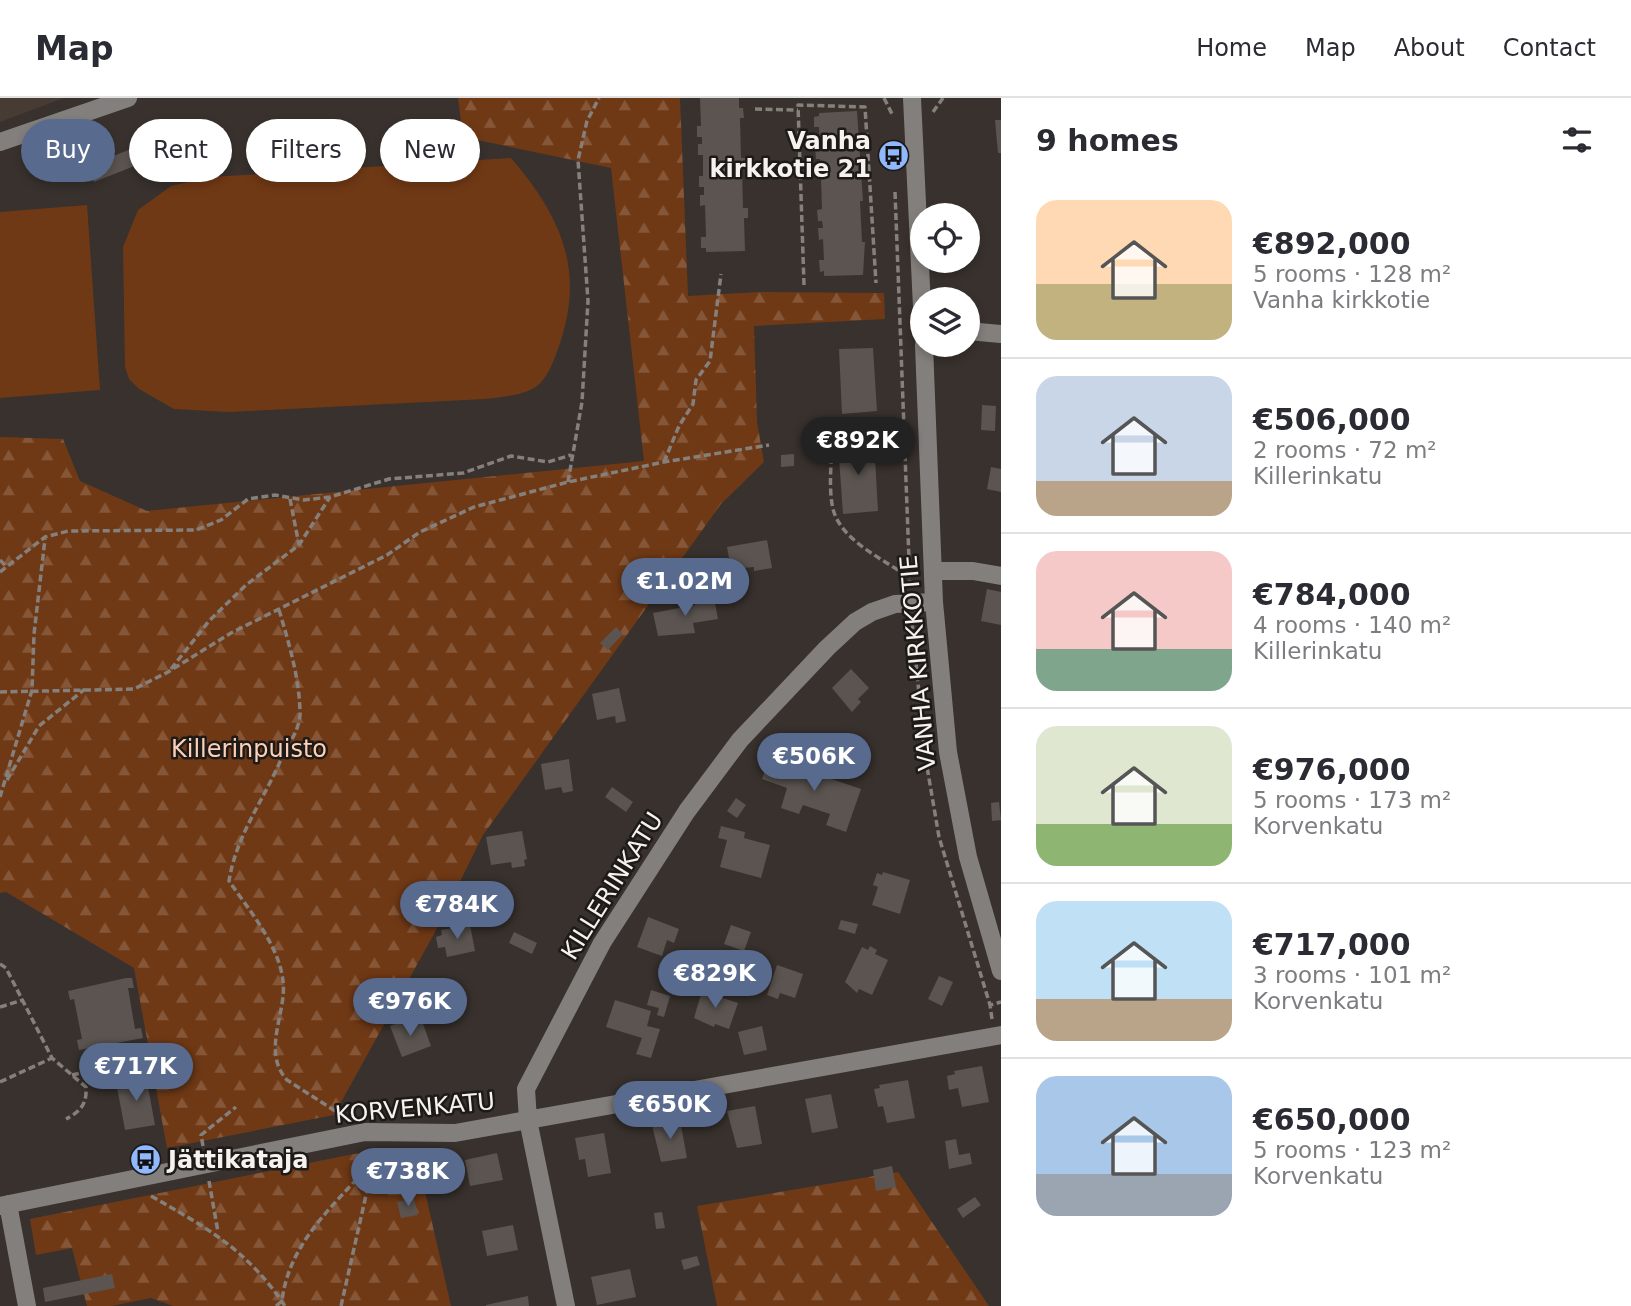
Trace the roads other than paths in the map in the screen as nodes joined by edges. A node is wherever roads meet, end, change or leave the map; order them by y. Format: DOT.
graph roads {
  1 [pos="128,98"];
  2 [pos="912,98"];
  3 [pos="0,142"];
  4 [pos="921,287"];
  5 [pos="980,332"];
  6 [pos="1001,334"];
  7 [pos="925,357"];
  8 [pos="934,571"];
  9 [pos="1001,576"];
  10 [pos="934,602"];
  11 [pos="1001,971"];
  12 [pos="996,1029"];
  13 [pos="528,1121"];
  14 [pos="4,1205"];
  15 [pos="27,1306"];
  16 [pos="566,1306"];
  1 -- 3 [label="street"];
  2 -- 4 [label="street"];
  5 -- 6 [label="street"];
  7 -- 8 [label="street, VANHA KIRKKOTIE"];
  8 -- 9 [label="street"];
  8 -- 10 [label="street, VANHA KIRKKOTIE"];
  10 -- 11 [label="street, VANHA KIRKKOTIE"];
  10 -- 13 [label="street, KILLERINKATU"];
  12 -- 13 [label="street, KORVENKATU"];
  13 -- 14 [label="street, KORVENKATU"];
  13 -- 16 [label="street, KILLERINKATU"];
  14 -- 15 [label="street"];
}
